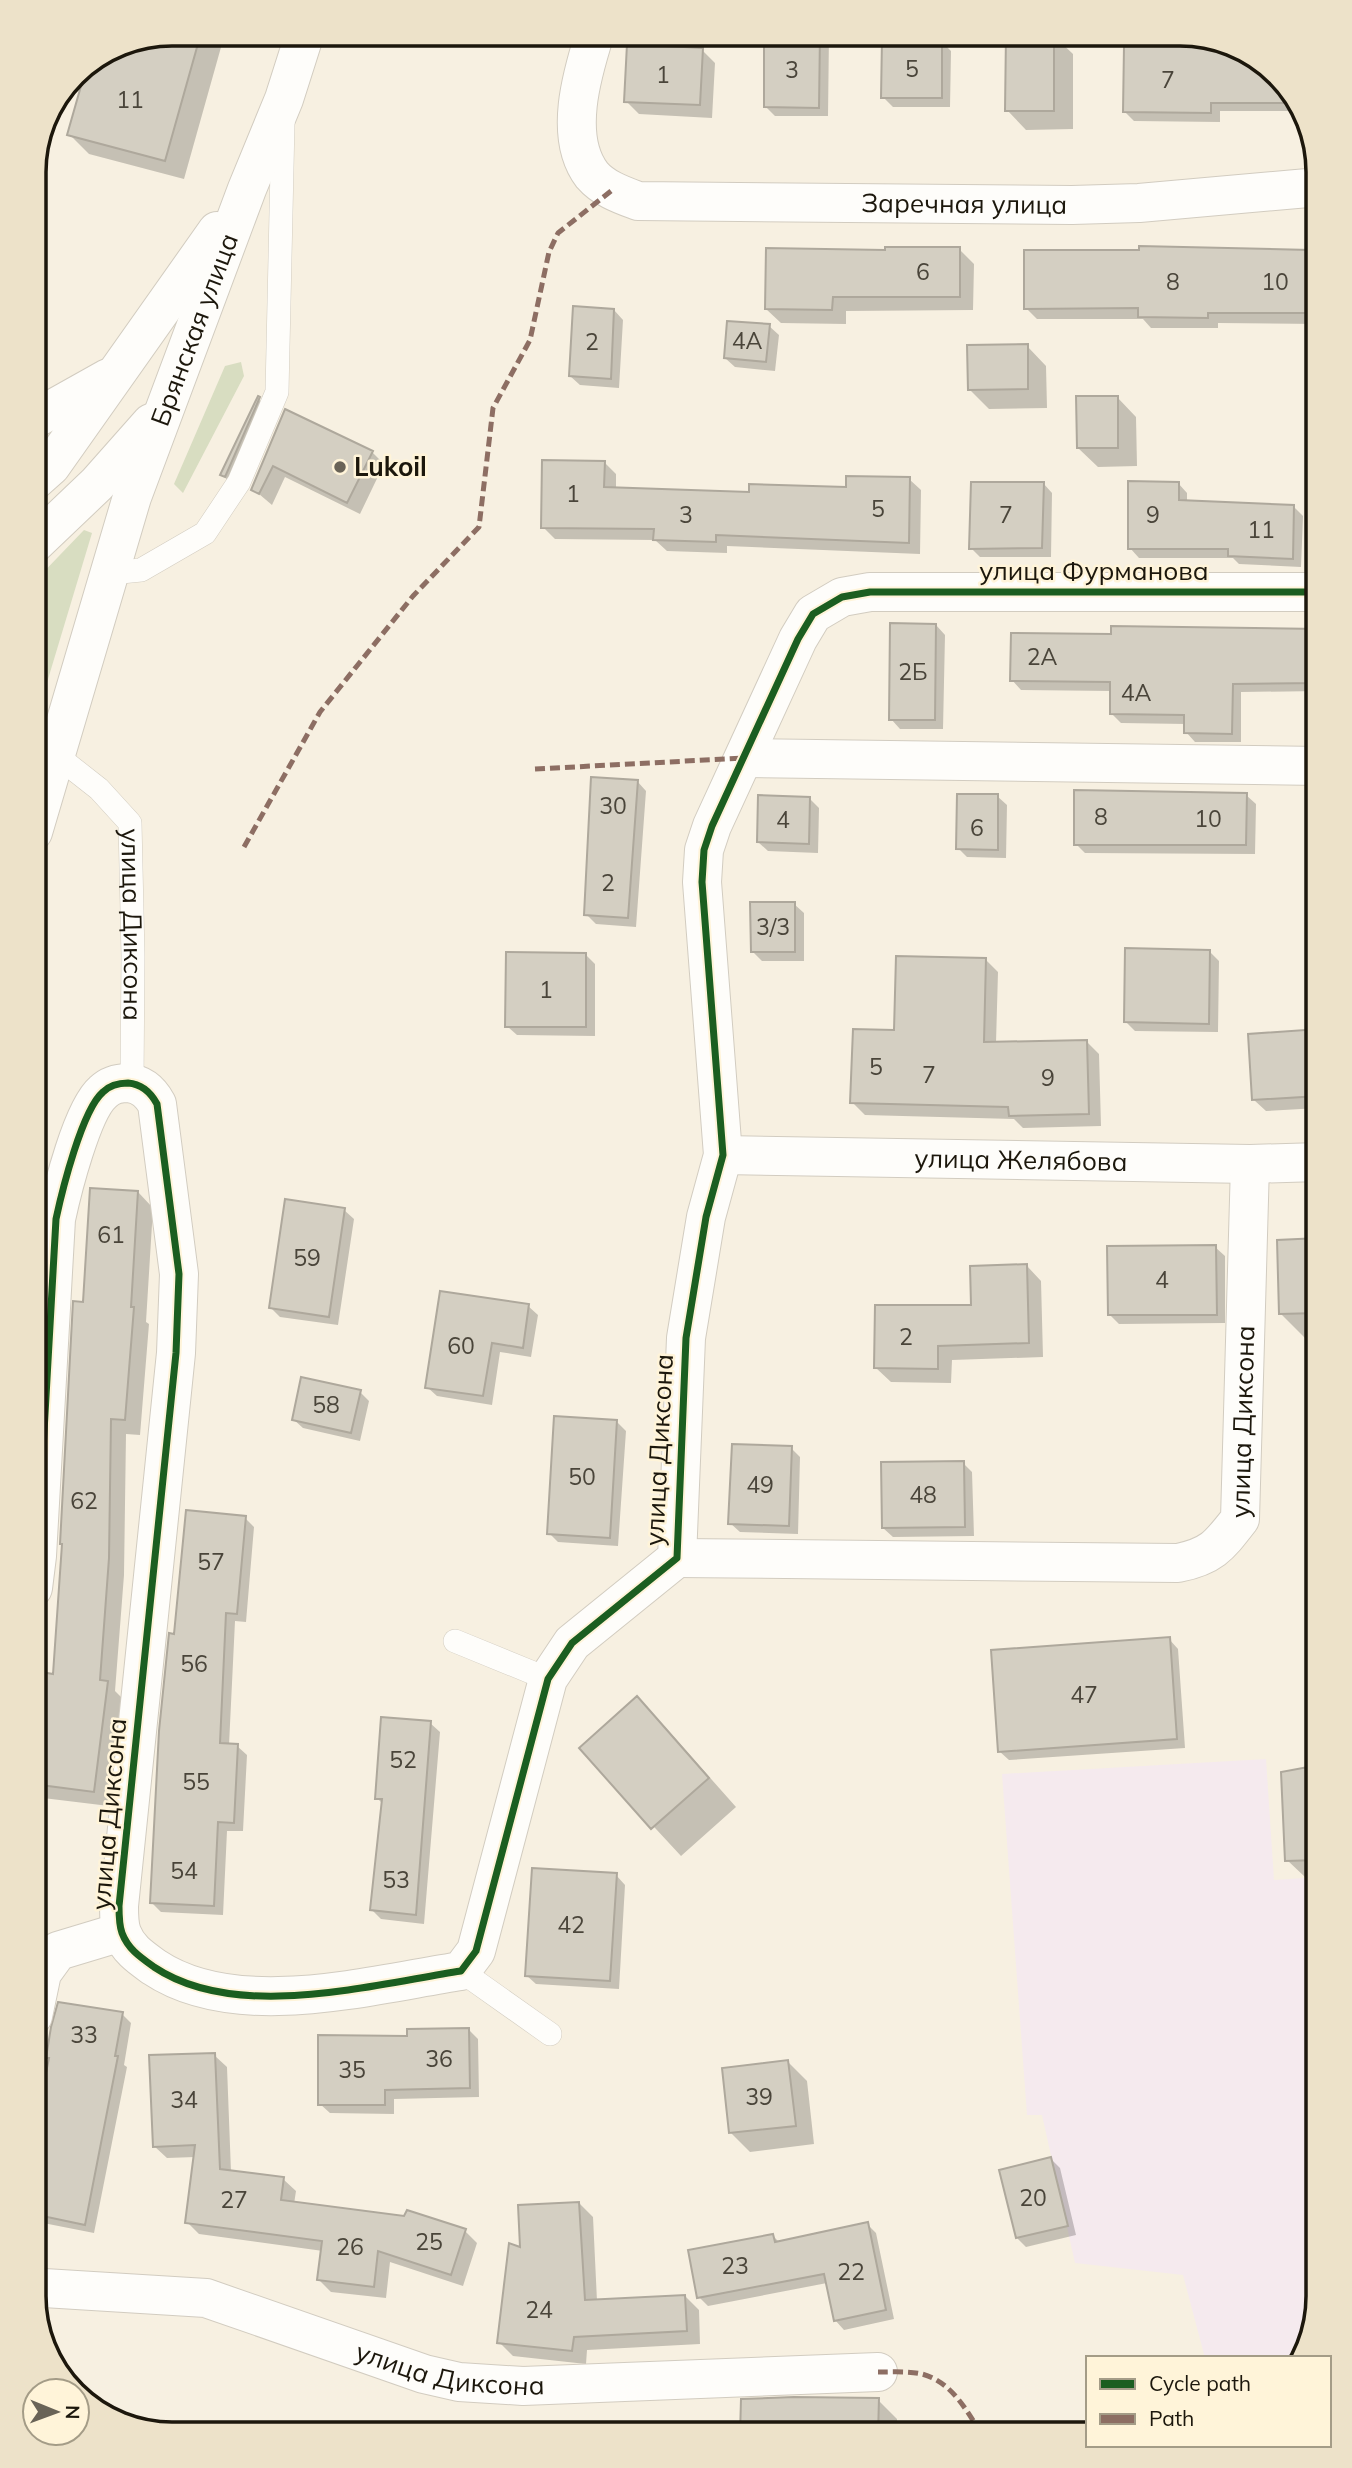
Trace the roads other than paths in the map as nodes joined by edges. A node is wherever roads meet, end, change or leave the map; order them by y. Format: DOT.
graph roads {
  1 [pos="301,46"];
  2 [pos="591,46"];
  3 [pos="284,99"];
  4 [pos="1306,188"];
  5 [pos="247,189"];
  6 [pos="116,373"];
  7 [pos="166,406"];
  8 [pos="46,413"];
  9 [pos="46,470"];
  10 [pos="46,533"];
  11 [pos="111,573"];
  12 [pos="1306,592"];
  13 [pos="57,755"];
  14 [pos="744,758"];
  15 [pos="1306,766"];
  16 [pos="46,790"];
  17 [pos="132,1083"];
  18 [pos="723,1154"];
  19 [pos="1306,1162"];
  20 [pos="1250,1164"];
  21 [pos="46,1396"];
  22 [pos="677,1558"];
  23 [pos="455,1641"];
  24 [pos="548,1679"];
  25 [pos="121,1931"];
  26 [pos="46,1968"];
  27 [pos="461,1971"];
  28 [pos="550,2034"];
  29 [pos="46,2288"];
  30 [pos="878,2372"];
  1 -- 3 [label="street, Брянская улица"];
  2 -- 4 [label="street, Заречная улица"];
  3 -- 5 [label="street, Брянская улица"];
  3 -- 11 [label="lane"];
  5 -- 6 [label="street, Брянская улица"];
  5 -- 7 [label="street, Брянская улица"];
  6 -- 8 [label="street"];
  6 -- 9 [label="street, Брянская улица"];
  7 -- 10 [label="street, Брянская улица"];
  7 -- 11 [label="street"];
  11 -- 13 [label="street"];
  12 -- 14 [label="street, улица Фурманова"];
  13 -- 16 [label="street"];
  13 -- 17 [label="lane, улица Диксона"];
  14 -- 15 [label="street"];
  14 -- 18 [label="street, улица Диксона"];
  17 -- 21 [label="street"];
  17 -- 25 [label="street, улица Диксона"];
  18 -- 20 [label="street, улица Желябова"];
  18 -- 22 [label="street, улица Диксона"];
  19 -- 20 [label="street, улица Желябова"];
  20 -- 22 [label="street, улица Диксона"];
  22 -- 24 [label="street, улица Диксона"];
  23 -- 24 [label="lane"];
  24 -- 27 [label="street, улица Диксона"];
  25 -- 26 [label="street, улица Диксона"];
  25 -- 27 [label="street, улица Диксона"];
  27 -- 28 [label="lane"];
  29 -- 30 [label="street, улица Диксона"];
}
